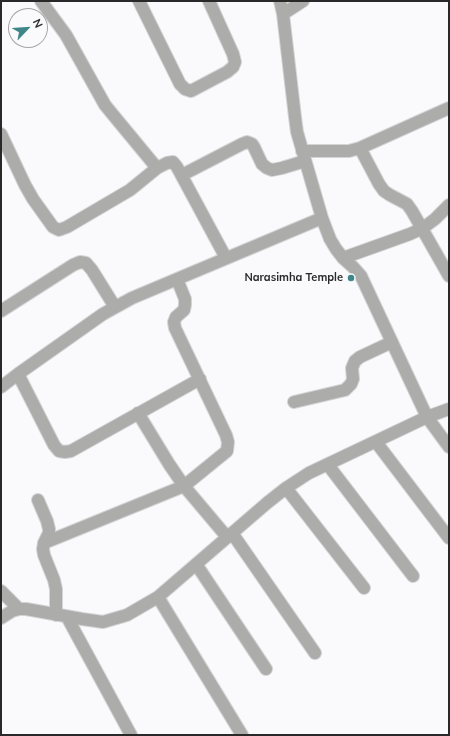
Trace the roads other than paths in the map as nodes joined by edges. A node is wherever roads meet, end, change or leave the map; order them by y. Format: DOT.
graph roads {
  1 [pos="42,1"];
  2 [pos="139,1"];
  3 [pos="209,1"];
  4 [pos="280,1"];
  5 [pos="303,1"];
  6 [pos="283,14"];
  7 [pos="449,108"];
  8 [pos="1,134"];
  9 [pos="360,148"];
  10 [pos="304,156"];
  11 [pos="156,168"];
  12 [pos="182,175"];
  13 [pos="449,205"];
  14 [pos="322,218"];
  15 [pos="423,228"];
  16 [pos="226,258"];
  17 [pos="343,258"];
  18 [pos="449,276"];
  19 [pos="177,279"];
  20 [pos="115,307"];
  21 [pos="1,311"];
  22 [pos="392,342"];
  23 [pos="18,374"];
  24 [pos="200,380"];
  25 [pos="1,387"];
  26 [pos="294,402"];
  27 [pos="449,409"];
  28 [pos="138,413"];
  29 [pos="427,417"];
  30 [pos="376,442"];
  31 [pos="449,448"];
  32 [pos="328,465"];
  33 [pos="184,486"];
  34 [pos="286,488"];
  35 [pos="38,500"];
  36 [pos="229,535"];
  37 [pos="449,538"];
  38 [pos="44,543"];
  39 [pos="196,564"];
  40 [pos="413,576"];
  41 [pos="364,588"];
  42 [pos="1,591"];
  43 [pos="158,597"];
  44 [pos="19,609"];
  45 [pos="61,616"];
  46 [pos="1,618"];
  47 [pos="315,654"];
  48 [pos="266,669"];
  49 [pos="131,735"];
  50 [pos="242,735"];
  1 -- 11 [label="street"];
  2 -- 3 [label="street"];
  4 -- 6 [label="street"];
  5 -- 6 [label="street"];
  6 -- 10 [label="street"];
  7 -- 9 [label="street"];
  8 -- 11 [label="street"];
  9 -- 10 [label="street"];
  9 -- 15 [label="street"];
  10 -- 12 [label="street"];
  10 -- 14 [label="street"];
  11 -- 12 [label="street"];
  12 -- 16 [label="street"];
  13 -- 15 [label="street"];
  14 -- 16 [label="street"];
  14 -- 17 [label="street"];
  15 -- 17 [label="street"];
  15 -- 18 [label="street"];
  16 -- 19 [label="street"];
  17 -- 22 [label="street"];
  19 -- 20 [label="street"];
  19 -- 24 [label="street"];
  20 -- 21 [label="street"];
  20 -- 23 [label="street"];
  22 -- 26 [label="street"];
  22 -- 29 [label="street"];
  23 -- 25 [label="street"];
  23 -- 28 [label="street"];
  24 -- 28 [label="street"];
  24 -- 33 [label="street"];
  27 -- 29 [label="street"];
  28 -- 33 [label="street"];
  29 -- 30 [label="street"];
  29 -- 31 [label="street"];
  30 -- 32 [label="street"];
  30 -- 37 [label="street"];
  32 -- 34 [label="street"];
  32 -- 40 [label="street"];
  33 -- 36 [label="street"];
  33 -- 38 [label="street"];
  34 -- 36 [label="street"];
  34 -- 41 [label="street"];
  35 -- 38 [label="street"];
  36 -- 39 [label="street"];
  36 -- 47 [label="street"];
  38 -- 45 [label="street"];
  39 -- 43 [label="street"];
  39 -- 48 [label="street"];
  42 -- 44 [label="street"];
  43 -- 45 [label="street"];
  43 -- 50 [label="street"];
  44 -- 45 [label="street"];
  44 -- 46 [label="street"];
  45 -- 49 [label="street"];
}
